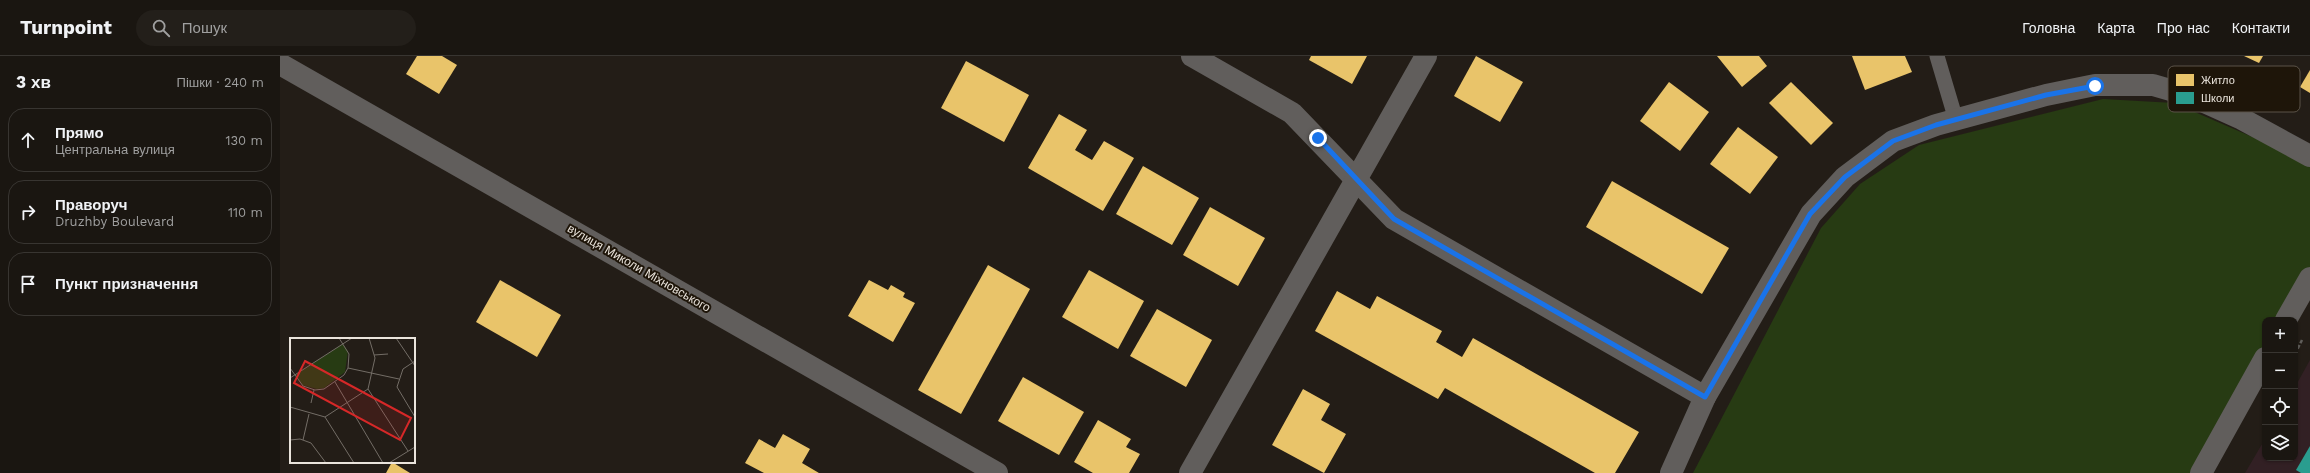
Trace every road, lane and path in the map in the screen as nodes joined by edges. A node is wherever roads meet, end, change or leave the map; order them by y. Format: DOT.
graph roads {
  1 [pos="1192,56"];
  2 [pos="1426,56"];
  3 [pos="1937,56"];
  4 [pos="280,64"];
  5 [pos="2168,89"];
  6 [pos="2226,112"];
  7 [pos="1956,120"];
  8 [pos="2310,156"];
  9 [pos="1356,180"];
  10 [pos="2310,278"];
  11 [pos="2288,317"];
  12 [pos="2262,363"];
  13 [pos="1705,397"];
  14 [pos="997,473"];
  15 [pos="1190,473"];
  16 [pos="1671,473"];
  17 [pos="2200,473"];
  1 -- 9 [label="street"];
  2 -- 9 [label="street"];
  3 -- 7 [label="lane"];
  4 -- 14 [label="street, вулиця Миколи Міхновського"];
  5 -- 7 [label="street"];
  6 -- 8 [label="street"];
  7 -- 13 [label="street"];
  9 -- 13 [label="street"];
  9 -- 15 [label="street"];
  10 -- 11 [label="street"];
  12 -- 17 [label="street"];
  13 -- 16 [label="street"];
}
